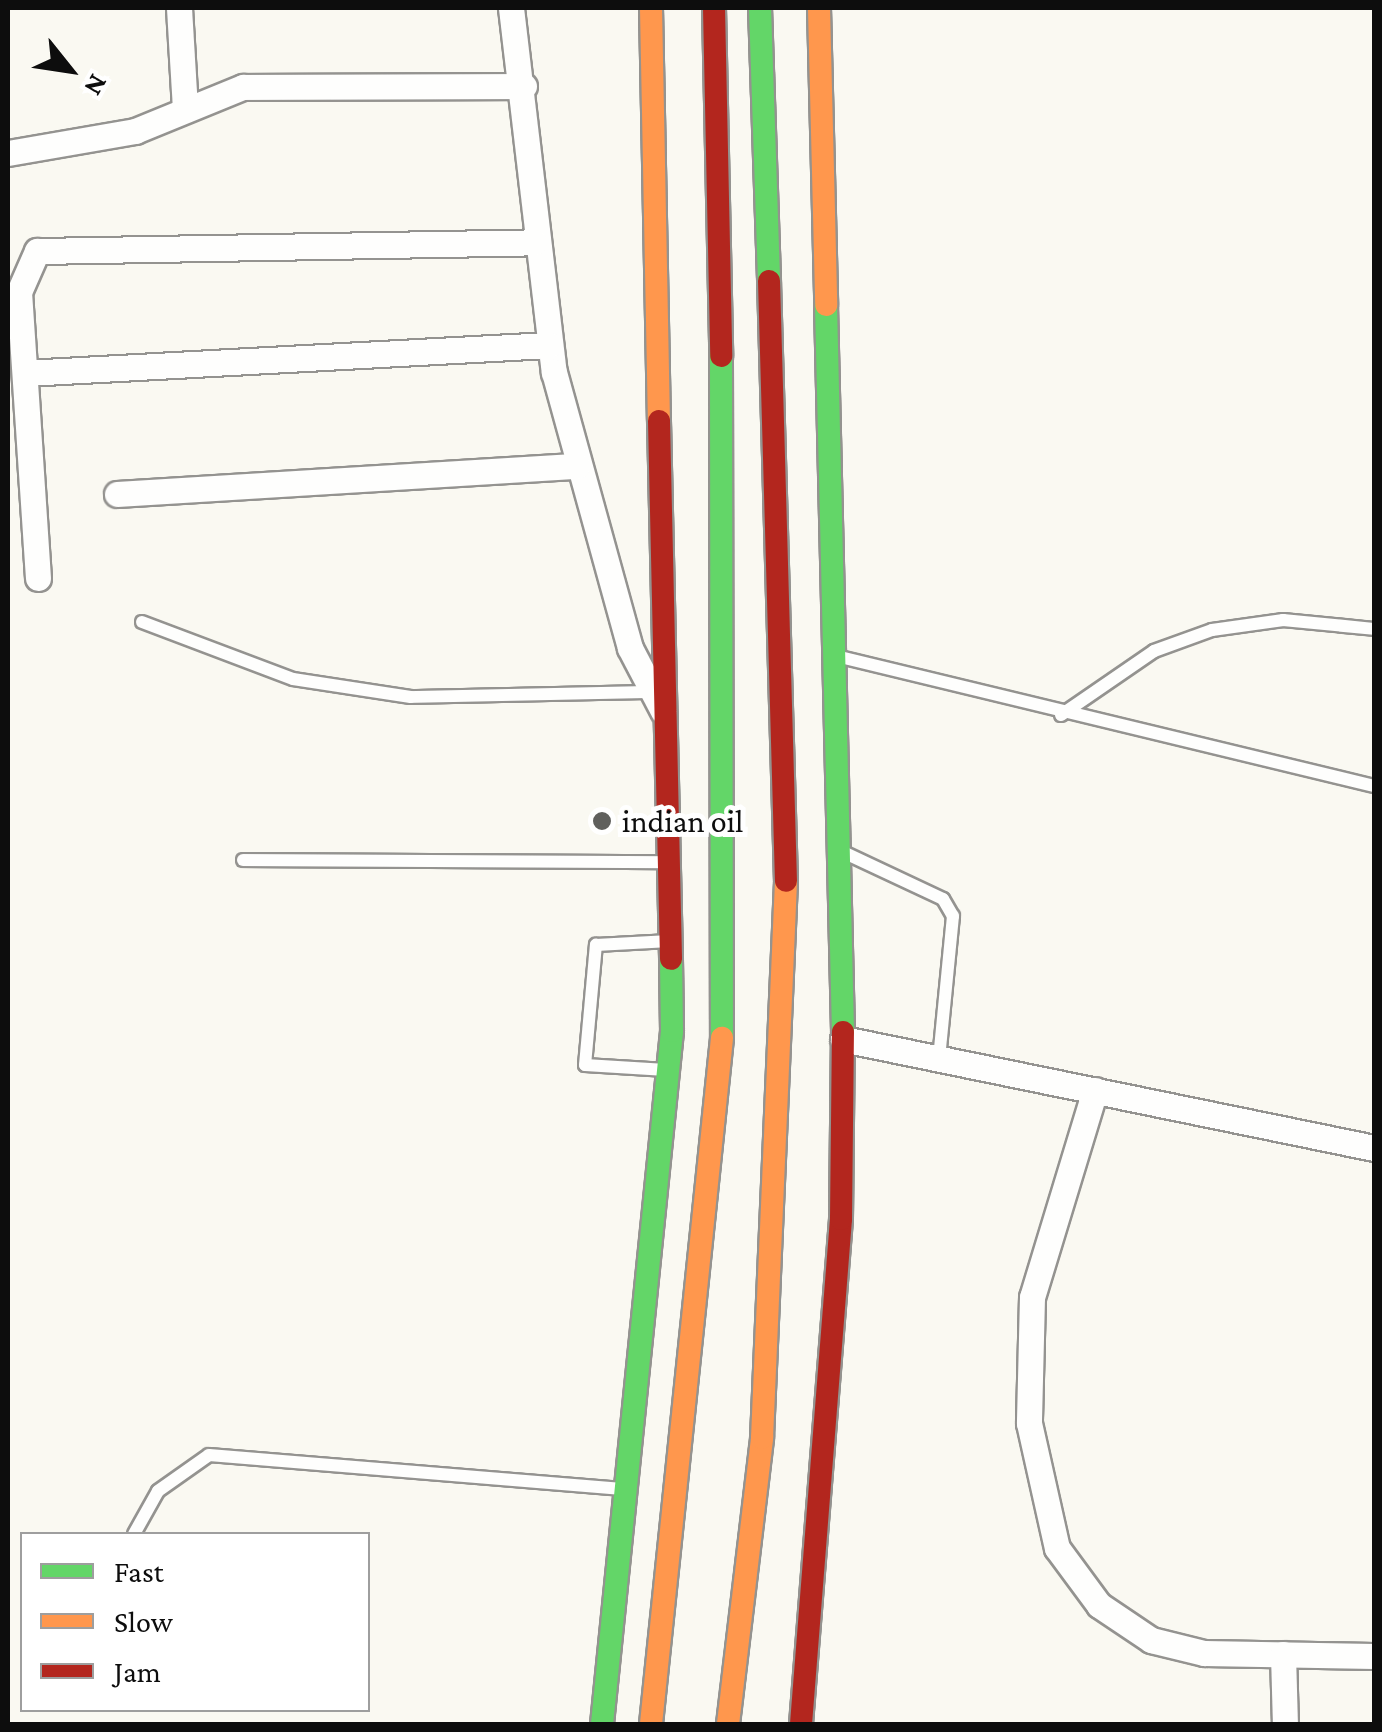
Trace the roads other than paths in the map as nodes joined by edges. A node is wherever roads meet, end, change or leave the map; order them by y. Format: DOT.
graph roads {
  1 [pos="179,8"];
  2 [pos="511,8"];
  3 [pos="651,8"];
  4 [pos="714,8"];
  5 [pos="760,8"];
  6 [pos="819,8"];
  7 [pos="524,86"];
  8 [pos="185,109"];
  9 [pos="8,153"];
  10 [pos="534,242"];
  11 [pos="549,344"];
  12 [pos="25,373"];
  13 [pos="577,466"];
  14 [pos="116,494"];
  15 [pos="38,578"];
  16 [pos="142,622"];
  17 [pos="1374,629"];
  18 [pos="833,655"];
  19 [pos="652,692"];
  20 [pos="1061,715"];
  21 [pos="671,725"];
  22 [pos="1374,786"];
  23 [pos="839,851"];
  24 [pos="243,860"];
  25 [pos="673,862"];
  26 [pos="672,941"];
  27 [pos="843,1039"];
  28 [pos="940,1059"];
  29 [pos="668,1070"];
  30 [pos="1095,1090"];
  31 [pos="1374,1148"];
  32 [pos="626,1489"];
  33 [pos="135,1532"];
  34 [pos="1284,1654"];
  35 [pos="1374,1656"];
  36 [pos="602,1724"];
  37 [pos="651,1724"];
  38 [pos="728,1724"];
  39 [pos="802,1724"];
  40 [pos="1285,1724"];
  1 -- 8 [label="street"];
  2 -- 7 [label="street"];
  3 -- 21 [label="main road"];
  4 -- 37 [label="main road"];
  5 -- 38 [label="main road"];
  6 -- 18 [label="main road"];
  7 -- 8 [label="street"];
  7 -- 10 [label="street"];
  8 -- 9 [label="street"];
  10 -- 11 [label="street"];
  10 -- 12 [label="street"];
  11 -- 12 [label="street"];
  11 -- 13 [label="street"];
  12 -- 15 [label="street"];
  13 -- 14 [label="street"];
  13 -- 19 [label="street"];
  16 -- 19 [label="lane"];
  17 -- 20 [label="lane"];
  18 -- 20 [label="lane"];
  18 -- 23 [label="main road"];
  19 -- 21 [label="street"];
  20 -- 22 [label="lane"];
  21 -- 25 [label="main road"];
  23 -- 27 [label="main road"];
  23 -- 28 [label="lane"];
  24 -- 25 [label="lane"];
  25 -- 26 [label="main road"];
  26 -- 29 [label="main road"];
  26 -- 29 [label="lane"];
  27 -- 28 [label="street"];
  27 -- 39 [label="main road"];
  28 -- 30 [label="street"];
  29 -- 32 [label="main road"];
  30 -- 31 [label="street"];
  30 -- 34 [label="street"];
  32 -- 33 [label="lane"];
  32 -- 36 [label="main road"];
  34 -- 35 [label="street"];
  34 -- 40 [label="street"];
}
